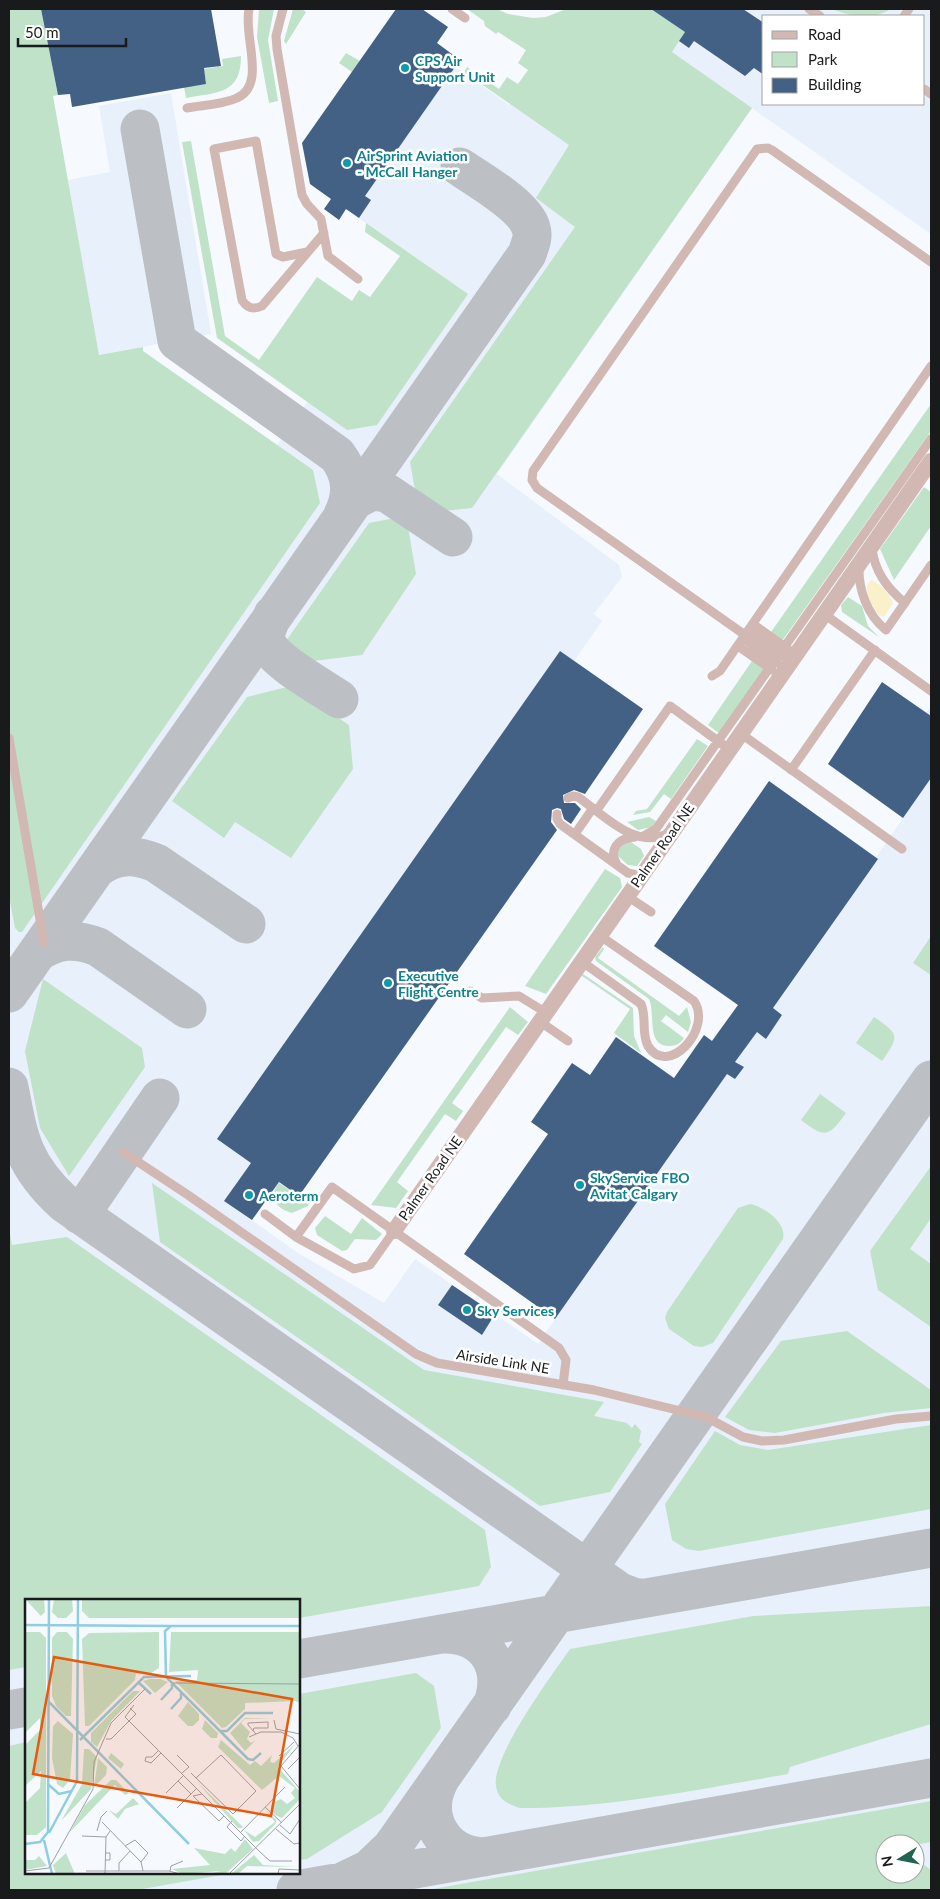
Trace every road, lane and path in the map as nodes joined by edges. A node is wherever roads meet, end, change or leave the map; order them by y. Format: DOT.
graph roads {
  1 [pos="249,9"];
  2 [pos="283,9"];
  3 [pos="452,9"];
  4 [pos="464,18"];
  5 [pos="187,108"];
  6 [pos="324,233"];
  7 [pos="307,252"];
  8 [pos="931,262"];
  9 [pos="358,278"];
  10 [pos="931,366"];
  11 [pos="931,439"];
  12 [pos="931,461"];
  13 [pos="872,546"];
  14 [pos="860,564"];
  15 [pos="931,564"];
  16 [pos="905,604"];
  17 [pos="824,614"];
  18 [pos="745,635"];
  19 [pos="874,650"];
  20 [pos="782,661"];
  21 [pos="712,676"];
  22 [pos="931,691"];
  23 [pos="740,733"];
  24 [pos="9,738"];
  25 [pos="723,745"];
  26 [pos="791,770"];
  27 [pos="568,798"];
  28 [pos="595,809"];
  29 [pos="557,814"];
  30 [pos="672,832"];
  31 [pos="575,834"];
  32 [pos="640,837"];
  33 [pos="902,849"];
  34 [pos="618,866"];
  35 [pos="645,870"];
  36 [pos="627,896"];
  37 [pos="651,912"];
  38 [pos="599,935"];
  39 [pos="44,943"];
  40 [pos="581,961"];
  41 [pos="470,990"];
  42 [pos="542,1016"];
  43 [pos="568,1041"];
  44 [pos="123,1152"];
  45 [pos="265,1214"];
  46 [pos="394,1231"];
  47 [pos="296,1237"];
  48 [pos="563,1385"];
  49 [pos="931,1416"];
  1 -- 5 [label="lane"];
  2 -- 6 [label="lane"];
  3 -- 4 [label="lane"];
  6 -- 7 [label="lane"];
  6 -- 9 [label="lane"];
  7 -- 7 [label="lane"];
  8 -- 18 [label="lane"];
  10 -- 18 [label="lane"];
  11 -- 20 [label="lane"];
  12 -- 13 [label="street, Palmer Road NE"];
  13 -- 14 [label="street, Palmer Road NE"];
  13 -- 16 [label="lane"];
  14 -- 16 [label="lane"];
  14 -- 17 [label="street, Palmer Road NE"];
  15 -- 16 [label="lane"];
  17 -- 19 [label="lane"];
  17 -- 20 [label="street, Palmer Road NE"];
  18 -- 20 [label="lane"];
  18 -- 20 [label="lane"];
  18 -- 21 [label="lane"];
  19 -- 22 [label="lane"];
  19 -- 26 [label="lane"];
  20 -- 23 [label="street, Palmer Road NE"];
  20 -- 25 [label="lane"];
  23 -- 25 [label="street, Palmer Road NE"];
  23 -- 26 [label="lane"];
  24 -- 39 [label="lane"];
  25 -- 28 [label="lane"];
  25 -- 30 [label="street, Palmer Road NE"];
  25 -- 32 [label="lane"];
  26 -- 33 [label="lane"];
  27 -- 28 [label="lane"];
  28 -- 31 [label="lane"];
  28 -- 32 [label="lane"];
  29 -- 31 [label="lane"];
  30 -- 32 [label="lane"];
  30 -- 35 [label="street, Palmer Road NE"];
  31 -- 34 [label="lane"];
  32 -- 34 [label="lane"];
  34 -- 35 [label="lane"];
  35 -- 36 [label="street, Palmer Road NE"];
  36 -- 37 [label="lane"];
  36 -- 38 [label="street, Palmer Road NE"];
  38 -- 40 [label="street, Palmer Road NE"];
  38 -- 40 [label="lane"];
  40 -- 42 [label="street, Palmer Road NE"];
  41 -- 42 [label="lane"];
  42 -- 43 [label="lane"];
  42 -- 46 [label="street, Palmer Road NE"];
  44 -- 48 [label="lane, Airside Link NE"];
  45 -- 47 [label="lane"];
  46 -- 47 [label="lane"];
  46 -- 47 [label="lane"];
  46 -- 48 [label="lane"];
  48 -- 49 [label="lane, Airside Link NE"];
}
